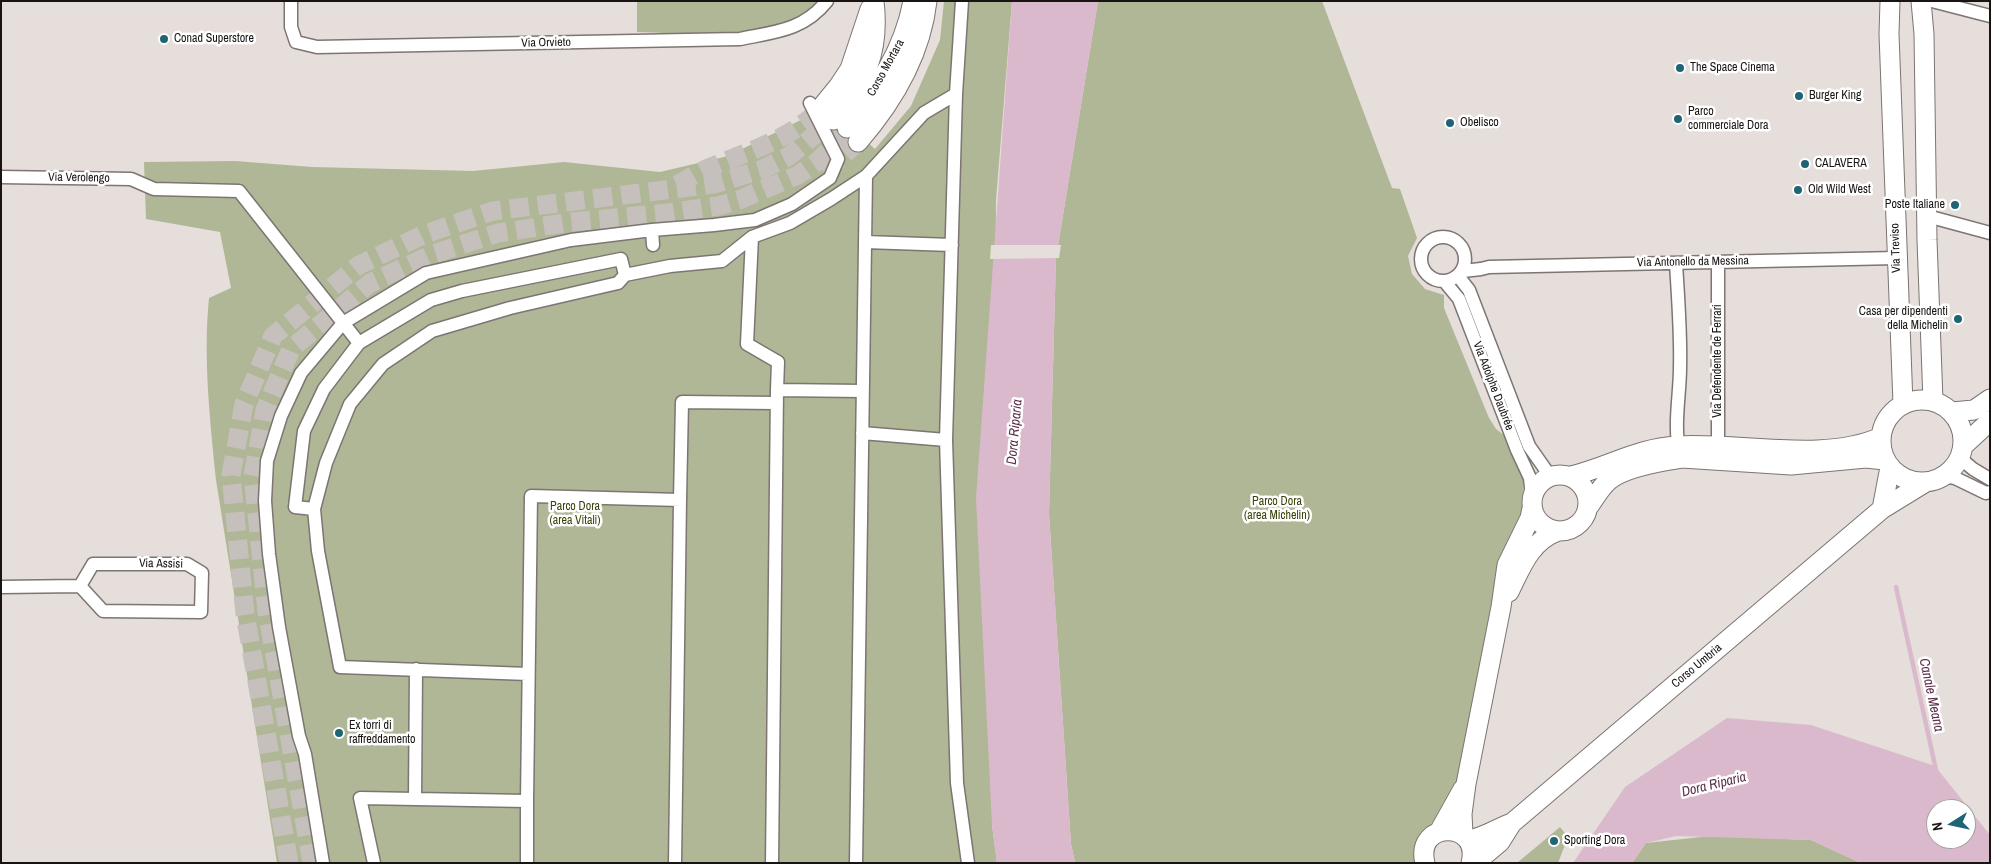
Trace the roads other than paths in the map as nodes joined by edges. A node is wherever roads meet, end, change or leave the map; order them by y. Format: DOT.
graph roads {
  1 [pos="291,1"];
  2 [pos="826,1"];
  3 [pos="873,1"];
  4 [pos="913,1"];
  5 [pos="927,1"];
  6 [pos="962,1"];
  7 [pos="1890,1"];
  8 [pos="1921,1"];
  9 [pos="1932,1"];
  10 [pos="1990,16"];
  11 [pos="956,94"];
  12 [pos="834,121"];
  13 [pos="866,176"];
  14 [pos="1,177"];
  15 [pos="1927,216"];
  16 [pos="652,230"];
  17 [pos="1990,233"];
  18 [pos="752,237"];
  19 [pos="865,242"];
  20 [pos="653,245"];
  21 [pos="952,245"];
  22 [pos="1463,250"];
  23 [pos="1896,258"];
  24 [pos="1718,262"];
  25 [pos="1676,263"];
  26 [pos="1489,267"];
  27 [pos="1460,273"];
  28 [pos="625,275"];
  29 [pos="1445,282"];
  30 [pos="343,323"];
  31 [pos="359,343"];
  32 [pos="777,390"];
  33 [pos="862,391"];
  34 [pos="1990,399"];
  35 [pos="1932,400"];
  36 [pos="777,403"];
  37 [pos="1903,404"];
  38 [pos="1952,412"];
  39 [pos="1990,421"];
  40 [pos="862,433"];
  41 [pos="1881,437"];
  42 [pos="946,440"];
  43 [pos="1680,452"];
  44 [pos="1962,452"];
  45 [pos="1715,453"];
  46 [pos="1888,463"];
  47 [pos="1550,476"];
  48 [pos="1571,476"];
  49 [pos="1944,476"];
  50 [pos="1990,479"];
  51 [pos="1926,482"];
  52 [pos="1990,492"];
  53 [pos="680,500"];
  54 [pos="1532,502"];
  55 [pos="1589,506"];
  56 [pos="314,509"];
  57 [pos="1882,509"];
  58 [pos="1558,532"];
  59 [pos="80,586"];
  60 [pos="1,587"];
  61 [pos="1501,607"];
  62 [pos="416,669"];
  63 [pos="528,674"];
  64 [pos="1466,784"];
  65 [pos="415,798"];
  66 [pos="527,801"];
  67 [pos="1512,823"];
  68 [pos="1439,832"];
  69 [pos="1465,837"];
  70 [pos="1424,861"];
  71 [pos="323,863"];
  72 [pos="374,863"];
  73 [pos="526,863"];
  74 [pos="675,863"];
  75 [pos="772,863"];
  76 [pos="856,863"];
  77 [pos="968,863"];
  78 [pos="1471,863"];
  79 [pos="1475,863"];
  1 -- 2 [label="street, Via Orvieto"];
  3 -- 12 [label="street, Corso Mortara"];
  4 -- 12 [label="street, Corso Mortara"];
  5 -- 12 [label="street"];
  6 -- 11 [label="street"];
  7 -- 23 [label="street, Via Treviso"];
  8 -- 15 [label="street"];
  9 -- 10 [label="street"];
  11 -- 13 [label="street"];
  11 -- 21 [label="street"];
  12 -- 16 [label="street"];
  13 -- 18 [label="street"];
  13 -- 19 [label="street"];
  14 -- 30 [label="street, Via Verolengo"];
  15 -- 17 [label="street"];
  15 -- 35 [label="street"];
  16 -- 20 [label="street"];
  16 -- 30 [label="street"];
  18 -- 28 [label="street"];
  18 -- 32 [label="street"];
  19 -- 21 [label="street"];
  19 -- 33 [label="street"];
  21 -- 42 [label="street"];
  22 -- 26 [label="street"];
  22 -- 27 [label="street"];
  22 -- 29 [label="street, Via Adolphe Daubrée"];
  23 -- 24 [label="street, Via Antonello da Messina"];
  23 -- 37 [label="street, Via Treviso"];
  24 -- 25 [label="street, Via Antonello da Messina"];
  24 -- 45 [label="street, Via Defendente de Ferrari"];
  25 -- 26 [label="street, Via Antonello da Messina"];
  25 -- 43 [label="street"];
  26 -- 27 [label="street, Via Antonello da Messina"];
  27 -- 29 [label="street"];
  27 -- 47 [label="street, Via Adolphe Daubrée"];
  28 -- 31 [label="street"];
  28 -- 56 [label="street"];
  29 -- 54 [label="street, Via Adolphe Daubrée"];
  30 -- 31 [label="street"];
  30 -- 71 [label="street"];
  31 -- 56 [label="street"];
  32 -- 33 [label="street"];
  32 -- 36 [label="street"];
  33 -- 40 [label="street"];
  34 -- 38 [label="street"];
  35 -- 37 [label="street"];
  35 -- 38 [label="street"];
  36 -- 53 [label="street"];
  36 -- 75 [label="street"];
  37 -- 41 [label="street"];
  38 -- 44 [label="street"];
  39 -- 44 [label="street, Corso Umbria"];
  40 -- 42 [label="street"];
  40 -- 76 [label="street"];
  41 -- 45 [label="street"];
  41 -- 46 [label="street"];
  42 -- 77 [label="street"];
  43 -- 45 [label="street"];
  43 -- 48 [label="street"];
  43 -- 55 [label="street"];
  44 -- 49 [label="street, Corso Umbria"];
  44 -- 50 [label="street"];
  45 -- 46 [label="street"];
  46 -- 51 [label="street"];
  46 -- 57 [label="street"];
  47 -- 48 [label="street"];
  47 -- 54 [label="street"];
  48 -- 55 [label="street"];
  49 -- 51 [label="street, Corso Umbria"];
  49 -- 52 [label="street"];
  51 -- 57 [label="street, Corso Umbria"];
  53 -- 63 [label="street"];
  53 -- 74 [label="street"];
  54 -- 58 [label="street"];
  54 -- 61 [label="street"];
  55 -- 58 [label="street"];
  56 -- 62 [label="street"];
  57 -- 67 [label="street, Corso Umbria"];
  58 -- 61 [label="street"];
  59 -- 59 [label="street, Via Assisi"];
  59 -- 60 [label="street"];
  61 -- 64 [label="street"];
  62 -- 63 [label="street"];
  62 -- 65 [label="street"];
  63 -- 66 [label="street"];
  64 -- 68 [label="street"];
  64 -- 69 [label="street"];
  65 -- 66 [label="street"];
  65 -- 72 [label="street"];
  66 -- 73 [label="street"];
  67 -- 69 [label="street, Corso Umbria"];
  67 -- 79 [label="street, Corso Umbria"];
  68 -- 69 [label="street"];
  68 -- 70 [label="street"];
  69 -- 78 [label="street"];
}
